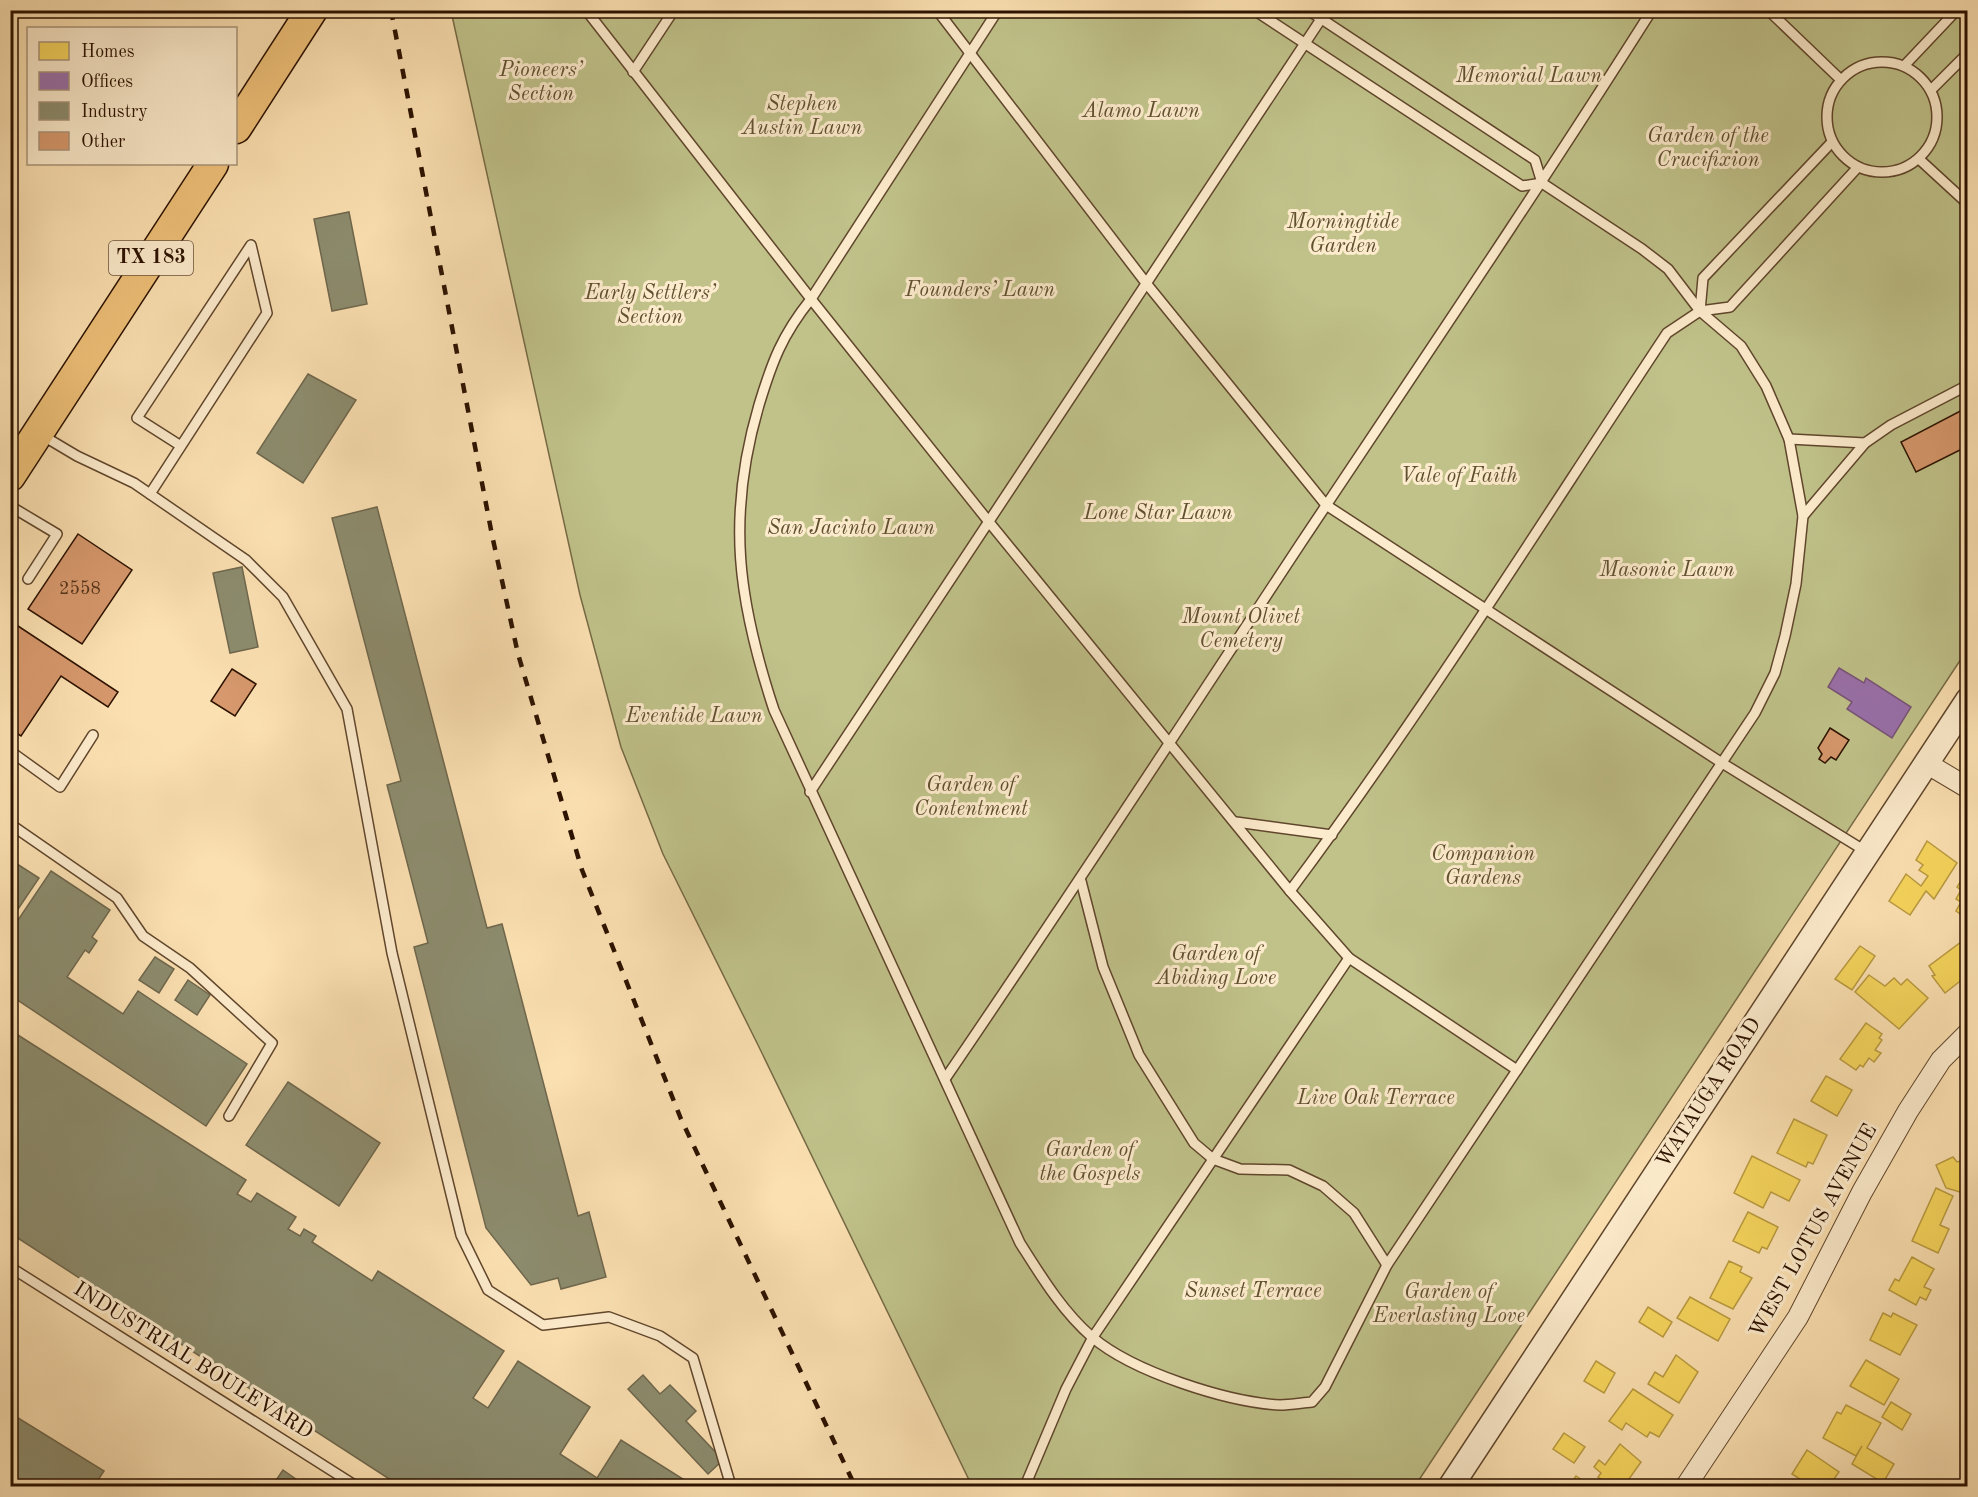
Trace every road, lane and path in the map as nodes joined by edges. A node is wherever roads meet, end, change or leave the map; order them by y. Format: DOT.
graph roads {
  1 [pos="312,10"];
  2 [pos="586,10"];
  3 [pos="674,10"];
  4 [pos="937,10"];
  5 [pos="998,10"];
  6 [pos="1254,10"];
  7 [pos="1308,10"];
  8 [pos="1327,10"];
  9 [pos="1652,10"];
  10 [pos="1768,10"];
  11 [pos="1957,10"];
  12 [pos="1321,19"];
  13 [pos="1305,44"];
  14 [pos="970,52"];
  15 [pos="1968,53"];
  16 [pos="1904,66"];
  17 [pos="633,72"];
  18 [pos="1841,80"];
  19 [pos="1931,90"];
  20 [pos="237,126"];
  21 [pos="1832,142"];
  22 [pos="1919,159"];
  23 [pos="212,165"];
  24 [pos="1858,167"];
  25 [pos="1542,183"];
  26 [pos="1968,204"];
  27 [pos="1146,283"];
  28 [pos="811,300"];
  29 [pos="1700,310"];
  30 [pos="1968,385"];
  31 [pos="38,433"];
  32 [pos="1789,439"];
  33 [pos="1865,442"];
  34 [pos="181,446"];
  35 [pos="12,470"];
  36 [pos="150,494"];
  37 [pos="1326,505"];
  38 [pos="10,506"];
  39 [pos="1803,516"];
  40 [pos="989,522"];
  41 [pos="28,579"];
  42 [pos="1486,608"];
  43 [pos="1968,700"];
  44 [pos="93,735"];
  45 [pos="1170,742"];
  46 [pos="10,751"];
  47 [pos="1722,763"];
  48 [pos="1926,763"];
  49 [pos="1968,788"];
  50 [pos="810,792"];
  51 [pos="1236,822"];
  52 [pos="10,824"];
  53 [pos="1332,835"];
  54 [pos="1867,852"];
  55 [pos="1081,881"];
  56 [pos="1290,891"];
  57 [pos="1349,958"];
  58 [pos="1967,1035"];
  59 [pos="1517,1070"];
  60 [pos="945,1079"];
  61 [pos="230,1116"];
  62 [pos="1213,1159"];
  63 [pos="1387,1265"];
  64 [pos="10,1267"];
  65 [pos="1093,1337"];
  66 [pos="356,1486"];
  67 [pos="731,1486"];
  68 [pos="1025,1486"];
  69 [pos="1451,1486"];
  70 [pos="1686,1486"];
  1 -- 20 [label="main road"];
  2 -- 17 [label="lane"];
  3 -- 17 [label="lane"];
  4 -- 14 [label="lane"];
  5 -- 14 [label="lane"];
  6 -- 13 [label="lane"];
  7 -- 12 [label="lane"];
  8 -- 12 [label="lane"];
  9 -- 25 [label="lane"];
  10 -- 18 [label="lane"];
  11 -- 16 [label="lane"];
  12 -- 13 [label="lane"];
  12 -- 25 [label="lane"];
  13 -- 25 [label="lane"];
  13 -- 27 [label="lane"];
  14 -- 27 [label="lane"];
  14 -- 28 [label="lane"];
  15 -- 19 [label="lane"];
  16 -- 18 [label="lane"];
  16 -- 19 [label="lane"];
  17 -- 28 [label="lane"];
  18 -- 21 [label="lane"];
  19 -- 22 [label="lane"];
  21 -- 24 [label="lane"];
  21 -- 29 [label="lane"];
  22 -- 24 [label="lane"];
  22 -- 26 [label="lane"];
  23 -- 31 [label="main road, TX 183"];
  24 -- 29 [label="lane"];
  25 -- 29 [label="lane"];
  25 -- 37 [label="lane"];
  27 -- 37 [label="lane"];
  27 -- 40 [label="lane"];
  28 -- 40 [label="lane"];
  28 -- 50 [label="lane"];
  29 -- 32 [label="lane"];
  29 -- 42 [label="lane"];
  30 -- 33 [label="lane"];
  31 -- 35 [label="main road, TX 183"];
  31 -- 36 [label="lane"];
  32 -- 33 [label="lane"];
  32 -- 39 [label="lane"];
  33 -- 39 [label="lane"];
  34 -- 34 [label="lane"];
  34 -- 36 [label="lane"];
  36 -- 67 [label="lane"];
  37 -- 42 [label="lane"];
  37 -- 45 [label="lane"];
  38 -- 41 [label="lane"];
  39 -- 47 [label="lane"];
  40 -- 45 [label="lane"];
  40 -- 50 [label="lane"];
  42 -- 47 [label="lane"];
  42 -- 53 [label="lane"];
  43 -- 48 [label="street, WATAUGA ROAD"];
  44 -- 46 [label="lane"];
  45 -- 51 [label="lane"];
  45 -- 55 [label="lane"];
  47 -- 54 [label="lane"];
  47 -- 59 [label="lane"];
  48 -- 49 [label="street"];
  48 -- 54 [label="street, WATAUGA ROAD"];
  50 -- 60 [label="lane"];
  51 -- 53 [label="lane"];
  51 -- 56 [label="lane"];
  52 -- 61 [label="lane"];
  53 -- 56 [label="lane"];
  54 -- 69 [label="street, WATAUGA ROAD"];
  55 -- 60 [label="lane"];
  55 -- 62 [label="lane"];
  56 -- 57 [label="lane"];
  57 -- 59 [label="lane"];
  57 -- 62 [label="lane"];
  58 -- 70 [label="street, WEST LOTUS AVENUE"];
  59 -- 63 [label="lane"];
  60 -- 65 [label="lane"];
  62 -- 63 [label="lane"];
  62 -- 65 [label="lane"];
  63 -- 65 [label="lane"];
  64 -- 66 [label="lane, INDUSTRIAL BOULEVARD"];
  65 -- 68 [label="lane"];
}
